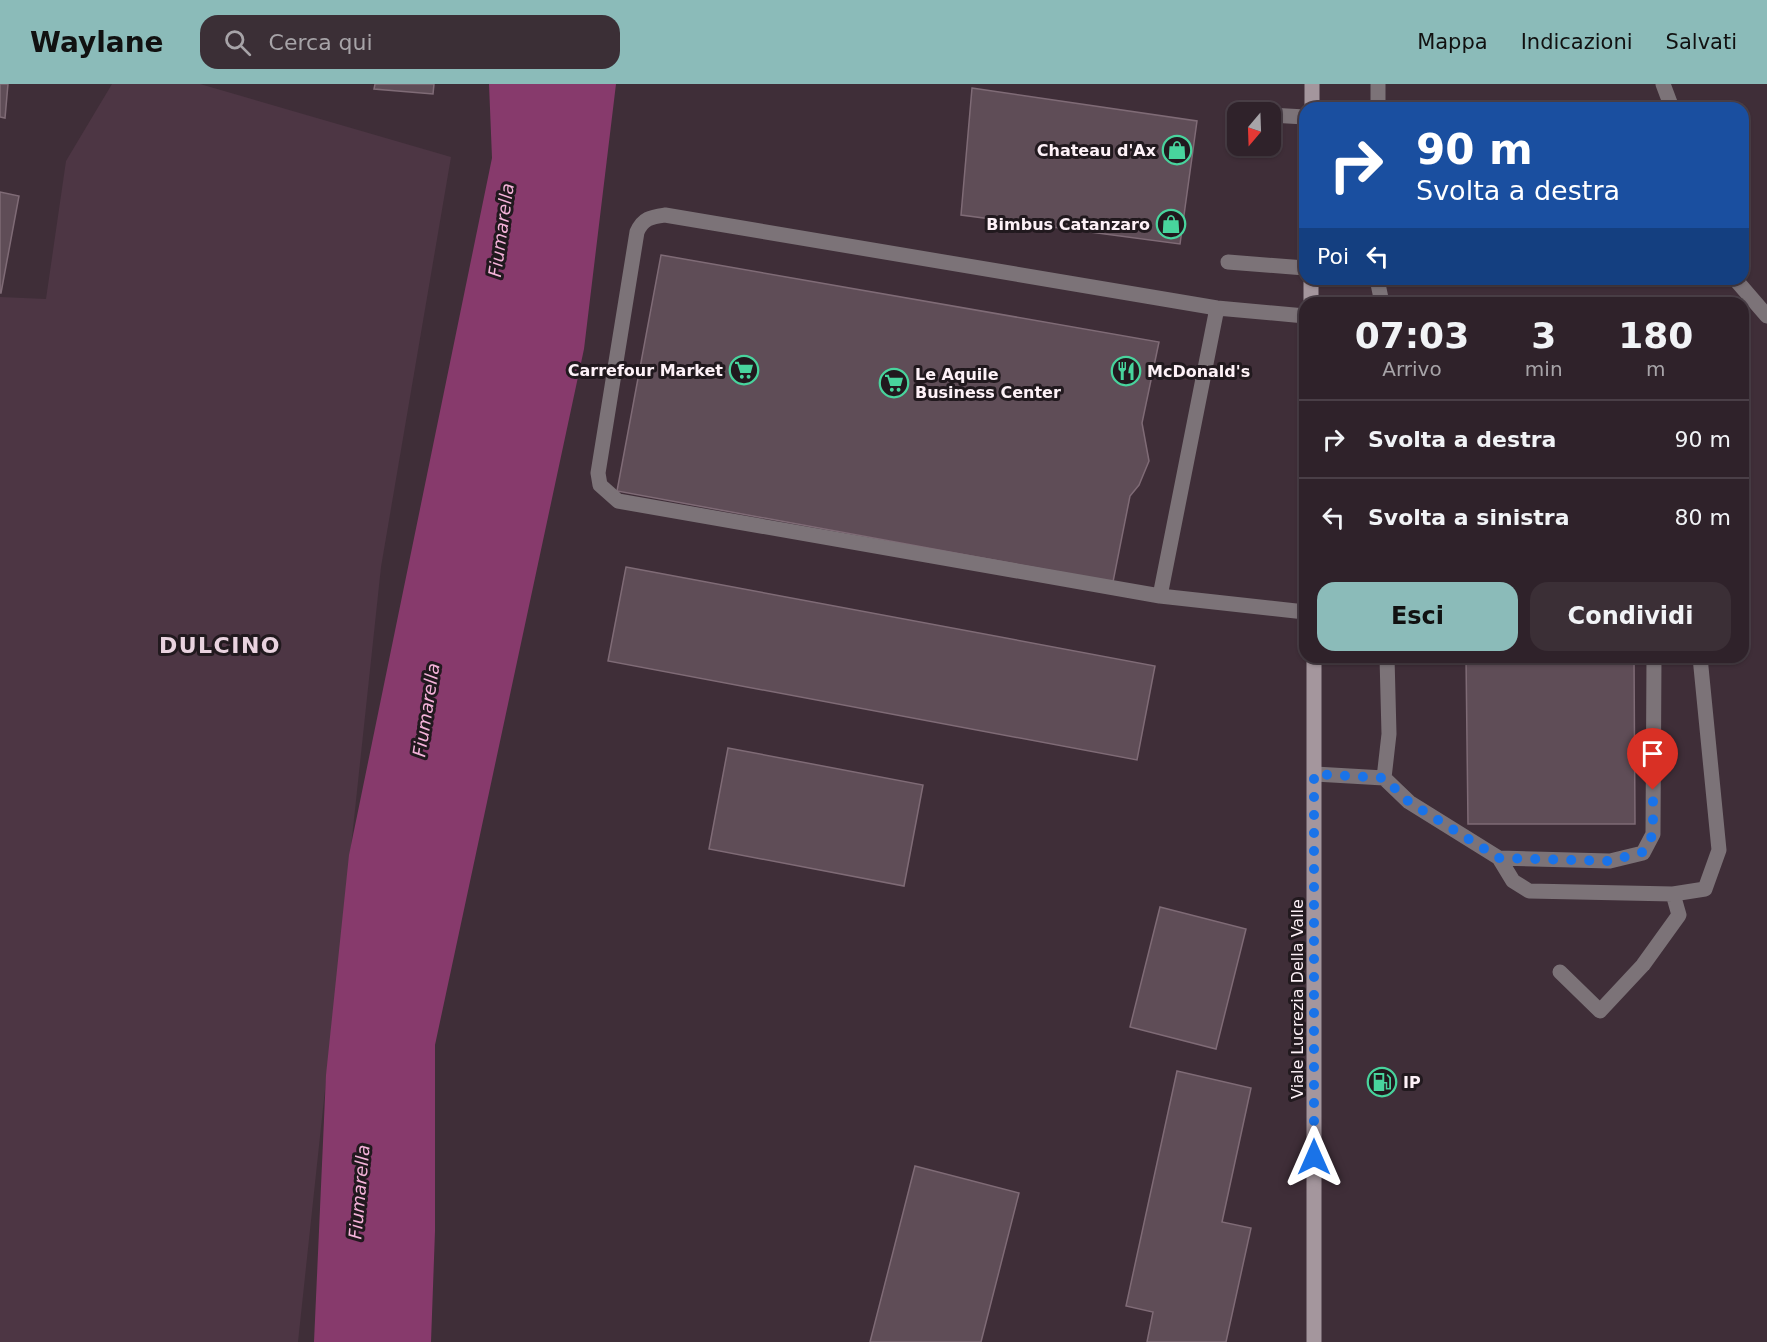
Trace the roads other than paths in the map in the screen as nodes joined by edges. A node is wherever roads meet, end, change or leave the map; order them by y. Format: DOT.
graph roads {
  1 [pos="1312,84"];
  2 [pos="1378,84"];
  3 [pos="1662,84"];
  4 [pos="1312,102"];
  5 [pos="1378,102"];
  6 [pos="1670,102"];
  7 [pos="1281,116"];
  8 [pos="1299,117"];
  9 [pos="1228,262"];
  10 [pos="1299,268"];
  11 [pos="1741,285"];
  12 [pos="1217,308"];
  13 [pos="1299,315"];
  14 [pos="1767,316"];
  15 [pos="1160,596"];
  16 [pos="1299,611"];
  17 [pos="1314,663"];
  18 [pos="1388,663"];
  19 [pos="1654,663"];
  20 [pos="1701,663"];
  21 [pos="1314,774"];
  22 [pos="1384,778"];
  23 [pos="1499,858"];
  24 [pos="1673,894"];
  25 [pos="1560,972"];
  26 [pos="1314,1342"];
  1 -- 4 [label="main road"];
  2 -- 5 [label="lane"];
  3 -- 6 [label="lane"];
  7 -- 8 [label="lane"];
  9 -- 10 [label="lane"];
  11 -- 14 [label="lane"];
  12 -- 13 [label="lane"];
  12 -- 15 [label="lane"];
  12 -- 15 [label="lane"];
  15 -- 16 [label="lane"];
  17 -- 21 [label="main road, Viale Lucrezia Della Valle"];
  18 -- 22 [label="lane"];
  19 -- 23 [label="lane"];
  20 -- 24 [label="lane"];
  21 -- 22 [label="lane"];
  21 -- 26 [label="main road, Viale Lucrezia Della Valle"];
  22 -- 23 [label="lane"];
  23 -- 24 [label="lane"];
  24 -- 25 [label="lane"];
}
